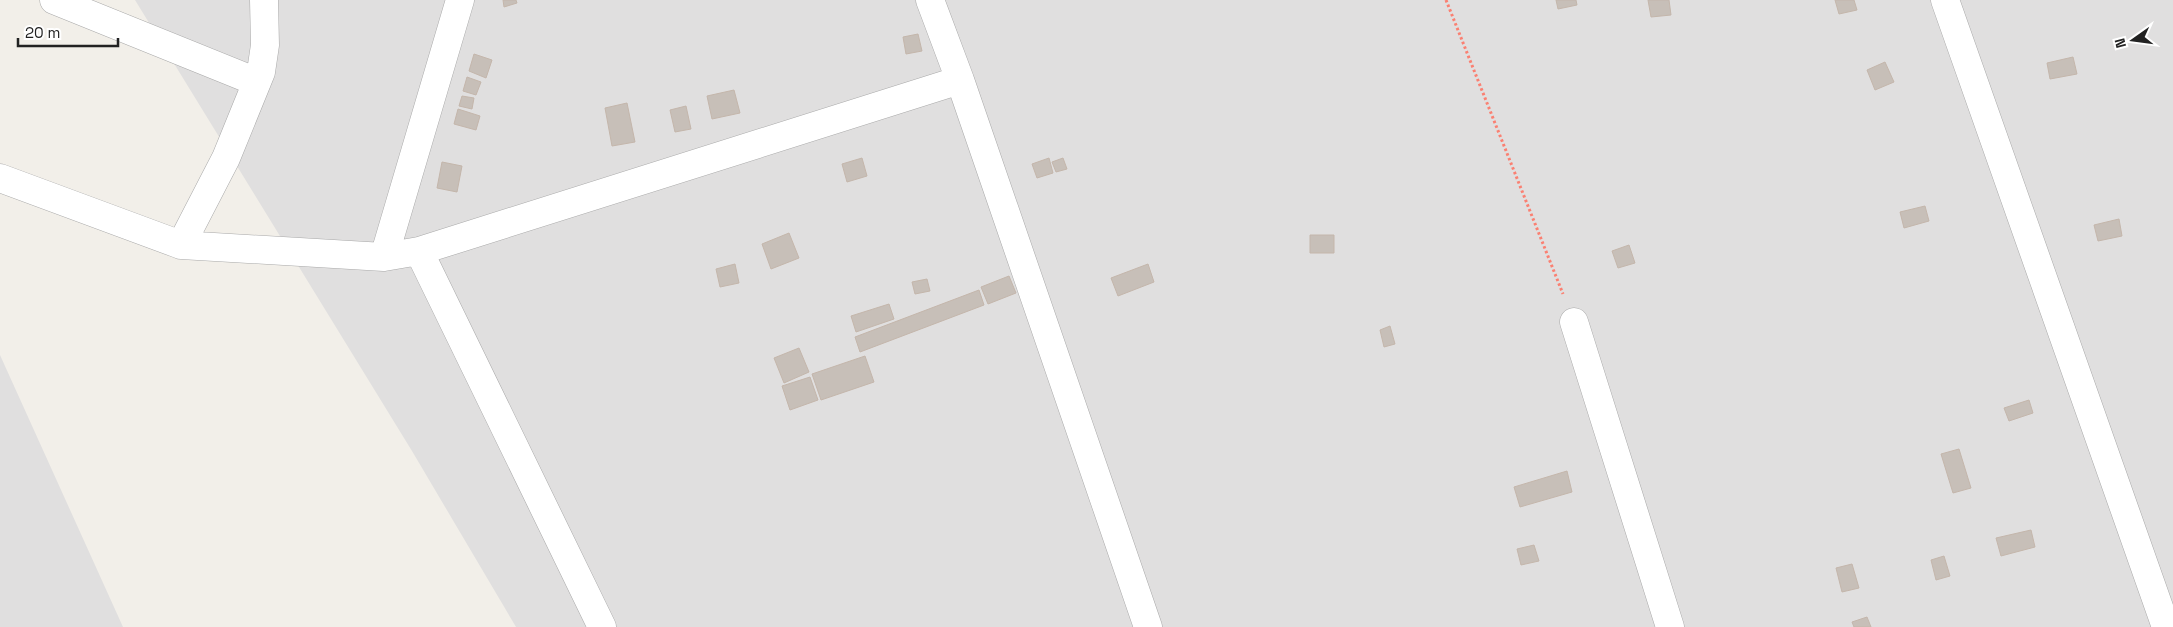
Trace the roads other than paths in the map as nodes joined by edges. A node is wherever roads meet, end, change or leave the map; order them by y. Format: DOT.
graph roads {
  1 [pos="54,0"];
  2 [pos="264,0"];
  3 [pos="460,0"];
  4 [pos="930,0"];
  5 [pos="1945,0"];
  6 [pos="960,80"];
  7 [pos="257,82"];
  8 [pos="0,178"];
  9 [pos="181,245"];
  10 [pos="420,251"];
  11 [pos="384,257"];
  12 [pos="1574,322"];
  13 [pos="602,627"];
  14 [pos="1148,627"];
  15 [pos="1670,627"];
  16 [pos="2166,627"];
  1 -- 7 [label="street"];
  2 -- 7 [label="street"];
  3 -- 11 [label="street"];
  4 -- 6 [label="street"];
  5 -- 16 [label="street"];
  6 -- 10 [label="street"];
  6 -- 14 [label="street"];
  7 -- 9 [label="street"];
  8 -- 9 [label="street"];
  9 -- 11 [label="street"];
  10 -- 11 [label="street"];
  10 -- 13 [label="street"];
  12 -- 15 [label="street"];
}
